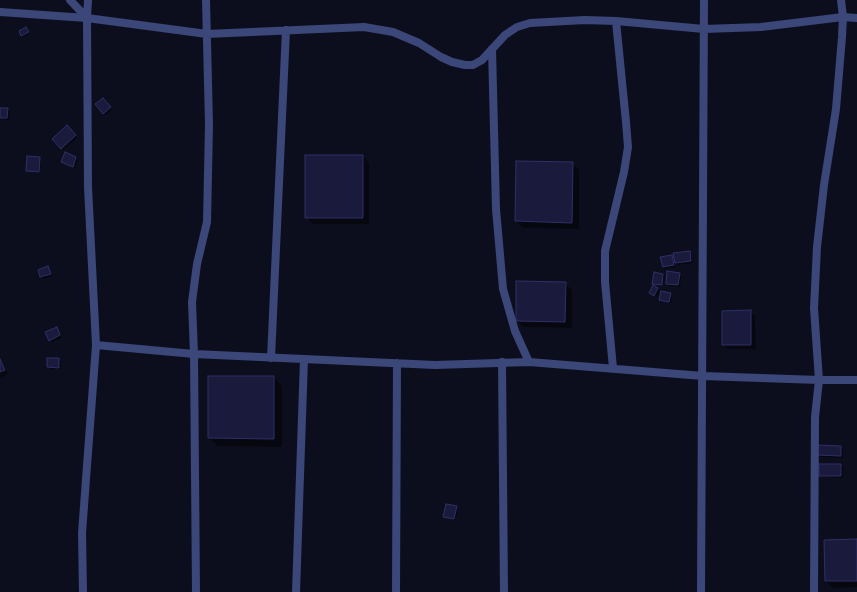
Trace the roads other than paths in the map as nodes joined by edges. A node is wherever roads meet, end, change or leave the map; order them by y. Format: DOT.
graph roads {
  1 [pos="70,0"];
  2 [pos="88,0"];
  3 [pos="206,0"];
  4 [pos="704,0"];
  5 [pos="841,0"];
  6 [pos="0,12"];
  7 [pos="843,17"];
  8 [pos="87,18"];
  9 [pos="857,18"];
  10 [pos="616,20"];
  11 [pos="704,29"];
  12 [pos="286,30"];
  13 [pos="206,34"];
  14 [pos="492,49"];
  15 [pos="96,345"];
  16 [pos="194,354"];
  17 [pos="271,358"];
  18 [pos="304,359"];
  19 [pos="502,362"];
  20 [pos="529,362"];
  21 [pos="397,363"];
  22 [pos="613,368"];
  23 [pos="703,376"];
  24 [pos="819,380"];
  25 [pos="857,380"];
  26 [pos="83,592"];
  27 [pos="196,592"];
  28 [pos="296,592"];
  29 [pos="396,592"];
  30 [pos="504,592"];
  31 [pos="701,592"];
  32 [pos="814,592"];
  1 -- 8 [label="street"];
  2 -- 8 [label="street"];
  3 -- 13 [label="street"];
  4 -- 11 [label="street"];
  5 -- 7 [label="street"];
  6 -- 8 [label="street"];
  7 -- 9 [label="street"];
  7 -- 11 [label="street"];
  7 -- 24 [label="street"];
  8 -- 13 [label="street"];
  8 -- 15 [label="street"];
  10 -- 11 [label="street"];
  10 -- 14 [label="street"];
  10 -- 22 [label="street"];
  11 -- 23 [label="street"];
  12 -- 13 [label="street"];
  12 -- 14 [label="street"];
  12 -- 17 [label="street"];
  13 -- 16 [label="street"];
  14 -- 20 [label="street"];
  15 -- 16 [label="street"];
  15 -- 26 [label="street"];
  16 -- 17 [label="street"];
  16 -- 27 [label="street"];
  17 -- 18 [label="street"];
  18 -- 21 [label="street"];
  18 -- 28 [label="street"];
  19 -- 20 [label="street"];
  19 -- 21 [label="street"];
  19 -- 30 [label="street"];
  20 -- 22 [label="street"];
  21 -- 29 [label="street"];
  22 -- 23 [label="street"];
  23 -- 24 [label="street"];
  23 -- 31 [label="street"];
  24 -- 25 [label="street"];
  24 -- 32 [label="street"];
}
